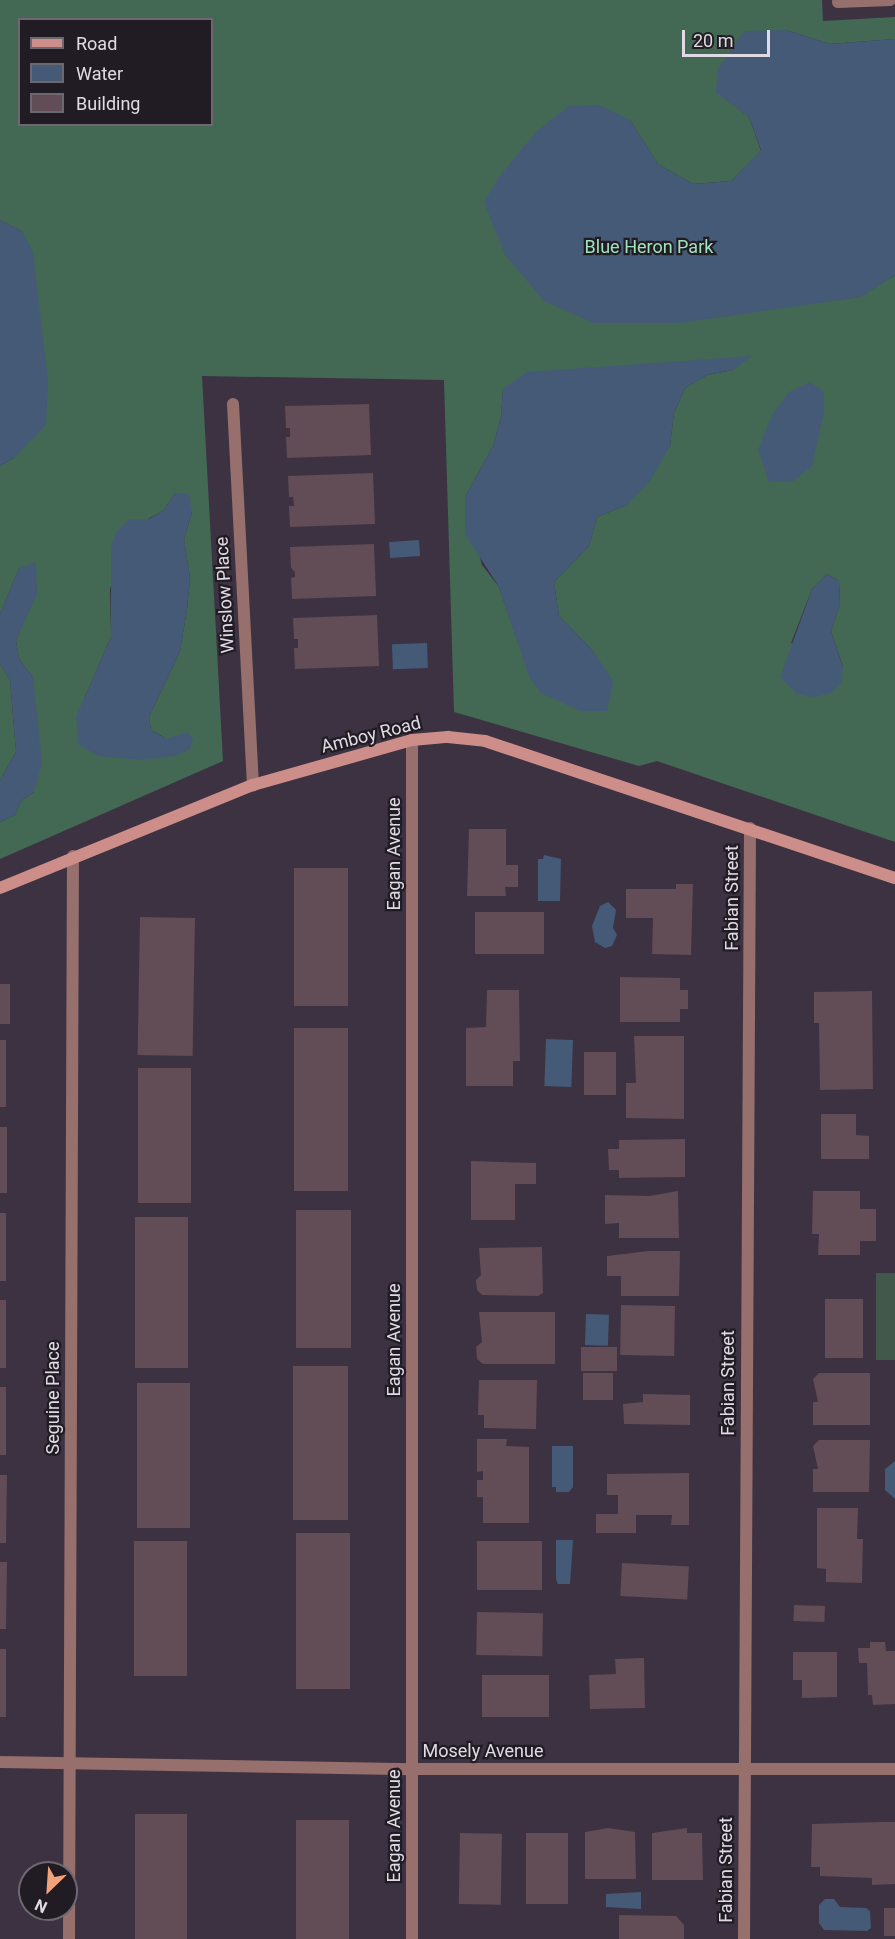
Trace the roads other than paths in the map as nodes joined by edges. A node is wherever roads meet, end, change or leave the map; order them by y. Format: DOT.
graph roads {
  1 [pos="890,0"];
  2 [pos="838,2"];
  3 [pos="233,404"];
  4 [pos="412,740"];
  5 [pos="253,785"];
  6 [pos="750,828"];
  7 [pos="73,856"];
  8 [pos="895,878"];
  9 [pos="0,888"];
  10 [pos="0,1762"];
  11 [pos="69,1762"];
  12 [pos="744,1767"];
  13 [pos="895,1768"];
  14 [pos="412,1769"];
  15 [pos="69,1939"];
  16 [pos="412,1939"];
  17 [pos="744,1939"];
  1 -- 2 [label="street"];
  3 -- 5 [label="street, Winslow Place"];
  4 -- 5 [label="main road, Amboy Road"];
  4 -- 6 [label="main road, Amboy Road"];
  4 -- 14 [label="street, Eagan Avenue"];
  5 -- 7 [label="main road, Amboy Road"];
  6 -- 8 [label="main road, Amboy Road"];
  6 -- 12 [label="street, Fabian Street"];
  7 -- 9 [label="main road, Amboy Road"];
  7 -- 11 [label="street, Seguine Place"];
  10 -- 11 [label="street, Mosely Avenue"];
  11 -- 14 [label="street, Mosely Avenue"];
  11 -- 15 [label="street, Seguine Place"];
  12 -- 13 [label="street, Mosely Avenue"];
  12 -- 14 [label="street, Mosely Avenue"];
  12 -- 17 [label="street, Fabian Street"];
  14 -- 16 [label="street, Eagan Avenue"];
}
